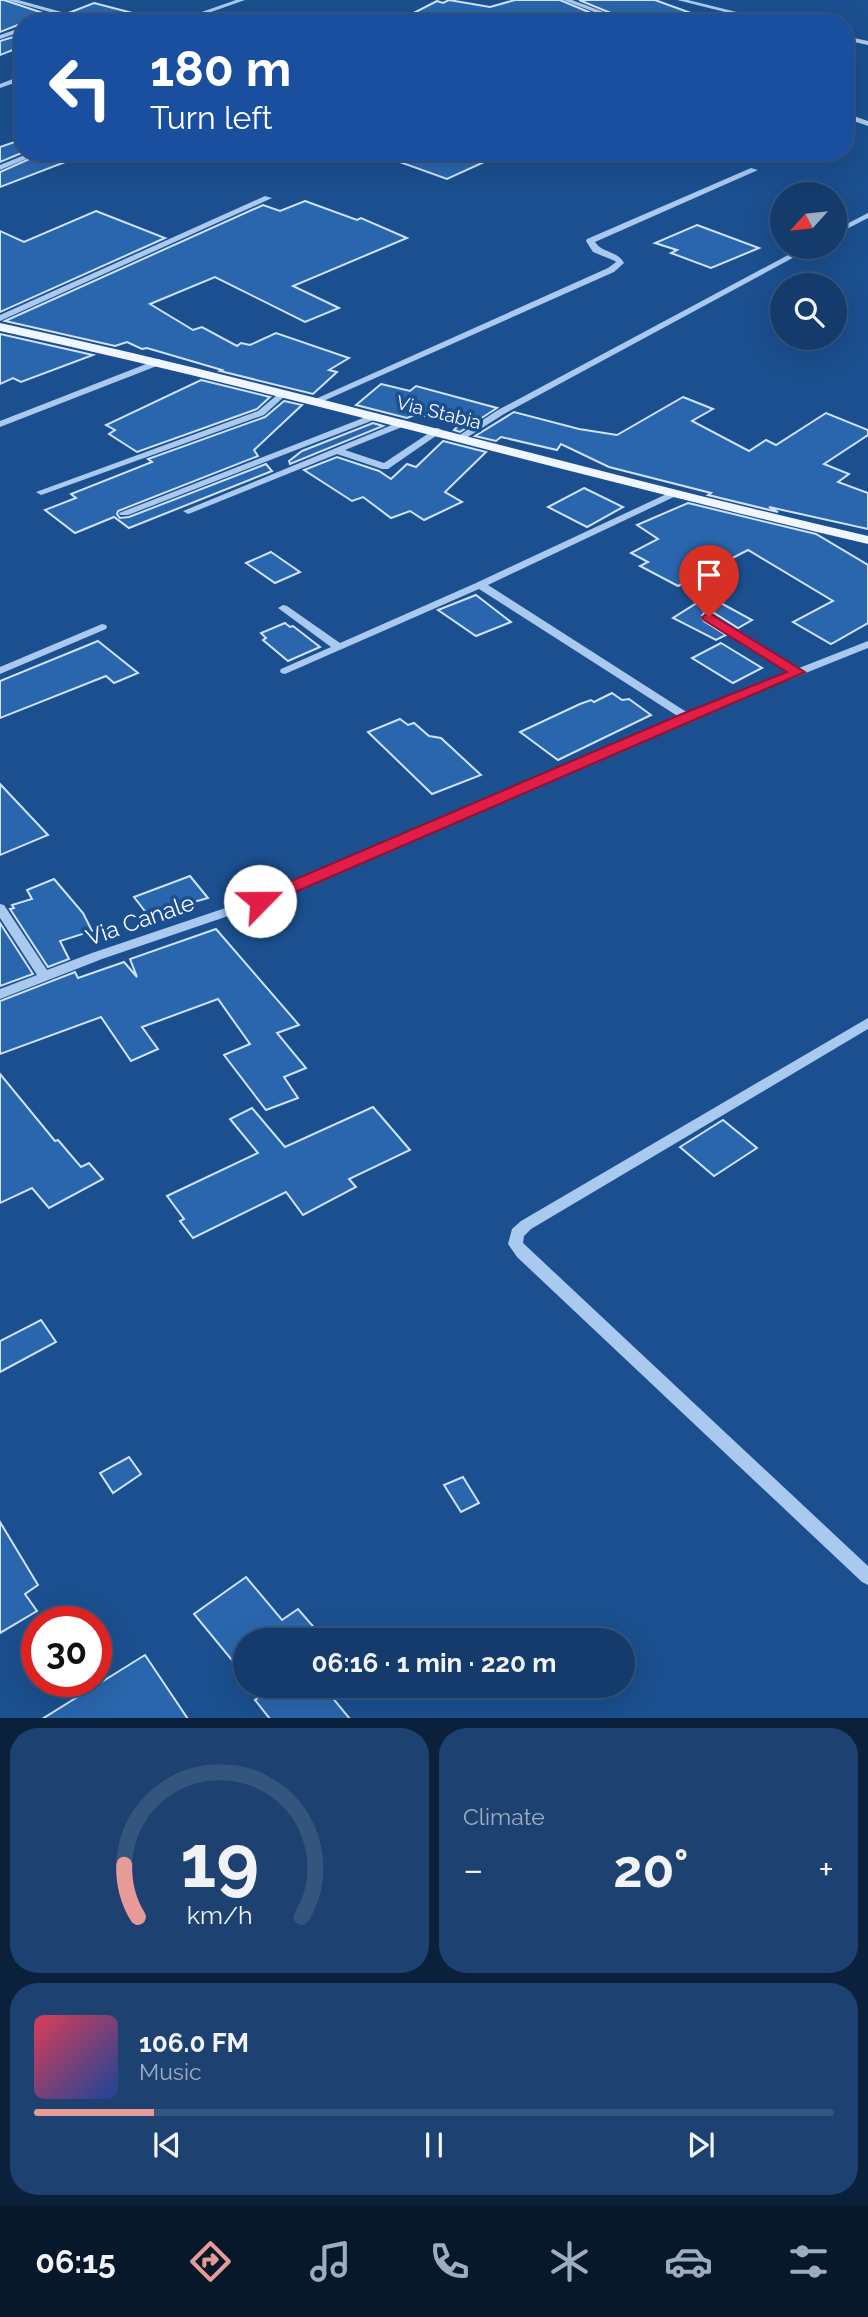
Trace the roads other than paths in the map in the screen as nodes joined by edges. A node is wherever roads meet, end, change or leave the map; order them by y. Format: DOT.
graph roads {
  1 [pos="10,0"];
  2 [pos="242,0"];
  3 [pos="566,0"];
  4 [pos="680,0"];
  5 [pos="64,14"];
  6 [pos="200,14"];
  7 [pos="605,14"];
  8 [pos="740,14"];
  9 [pos="17,161"];
  10 [pos="0,168"];
  11 [pos="754,170"];
  12 [pos="268,198"];
  13 [pos="868,215"];
  14 [pos="847,226"];
  15 [pos="786,259"];
  16 [pos="0,318"];
  17 [pos="0,327"];
  18 [pos="159,362"];
  19 [pos="283,393"];
  20 [pos="316,401"];
  21 [pos="376,416"];
  22 [pos="404,423"];
  23 [pos="0,424"];
  24 [pos="438,431"];
  25 [pos="460,438"];
  26 [pos="338,451"];
  27 [pos="41,492"];
  28 [pos="673,494"];
  29 [pos="188,511"];
  30 [pos="124,513"];
  31 [pos="868,540"];
  32 [pos="480,585"];
  33 [pos="283,608"];
  34 [pos="709,617"];
  35 [pos="102,627"];
  36 [pos="868,644"];
  37 [pos="339,647"];
  38 [pos="0,671"];
  39 [pos="285,671"];
  40 [pos="798,672"];
  41 [pos="687,717"];
  42 [pos="0,908"];
  43 [pos="45,977"];
  44 [pos="0,994"];
  45 [pos="868,1023"];
  46 [pos="868,1577"];
  1 -- 5 [label="street"];
  2 -- 6 [label="street"];
  3 -- 7 [label="street"];
  4 -- 8 [label="street"];
  9 -- 10 [label="street"];
  11 -- 20 [label="street"];
  12 -- 16 [label="street"];
  13 -- 14 [label="lane"];
  15 -- 25 [label="street"];
  17 -- 18 [label="main road, Via Stabia"];
  18 -- 19 [label="main road, Via Stabia"];
  18 -- 23 [label="street"];
  19 -- 20 [label="main road, Via Stabia"];
  19 -- 27 [label="lane"];
  20 -- 21 [label="main road, Via Stabia"];
  21 -- 22 [label="main road, Via Stabia"];
  21 -- 30 [label="street"];
  22 -- 24 [label="main road, Via Stabia"];
  22 -- 26 [label="lane"];
  24 -- 25 [label="main road, Via Stabia"];
  24 -- 26 [label="street"];
  25 -- 28 [label="main road, Via Stabia"];
  26 -- 29 [label="lane"];
  28 -- 31 [label="main road, Via Stabia"];
  28 -- 32 [label="street"];
  32 -- 37 [label="street"];
  32 -- 41 [label="street"];
  33 -- 37 [label="street"];
  34 -- 40 [label="street"];
  35 -- 38 [label="street"];
  36 -- 40 [label="street, Via Canale"];
  37 -- 39 [label="street"];
  40 -- 41 [label="street, Via Canale"];
  41 -- 43 [label="street, Via Canale"];
  42 -- 43 [label="street"];
  43 -- 44 [label="street, Via Canale"];
  45 -- 46 [label="street"];
}
